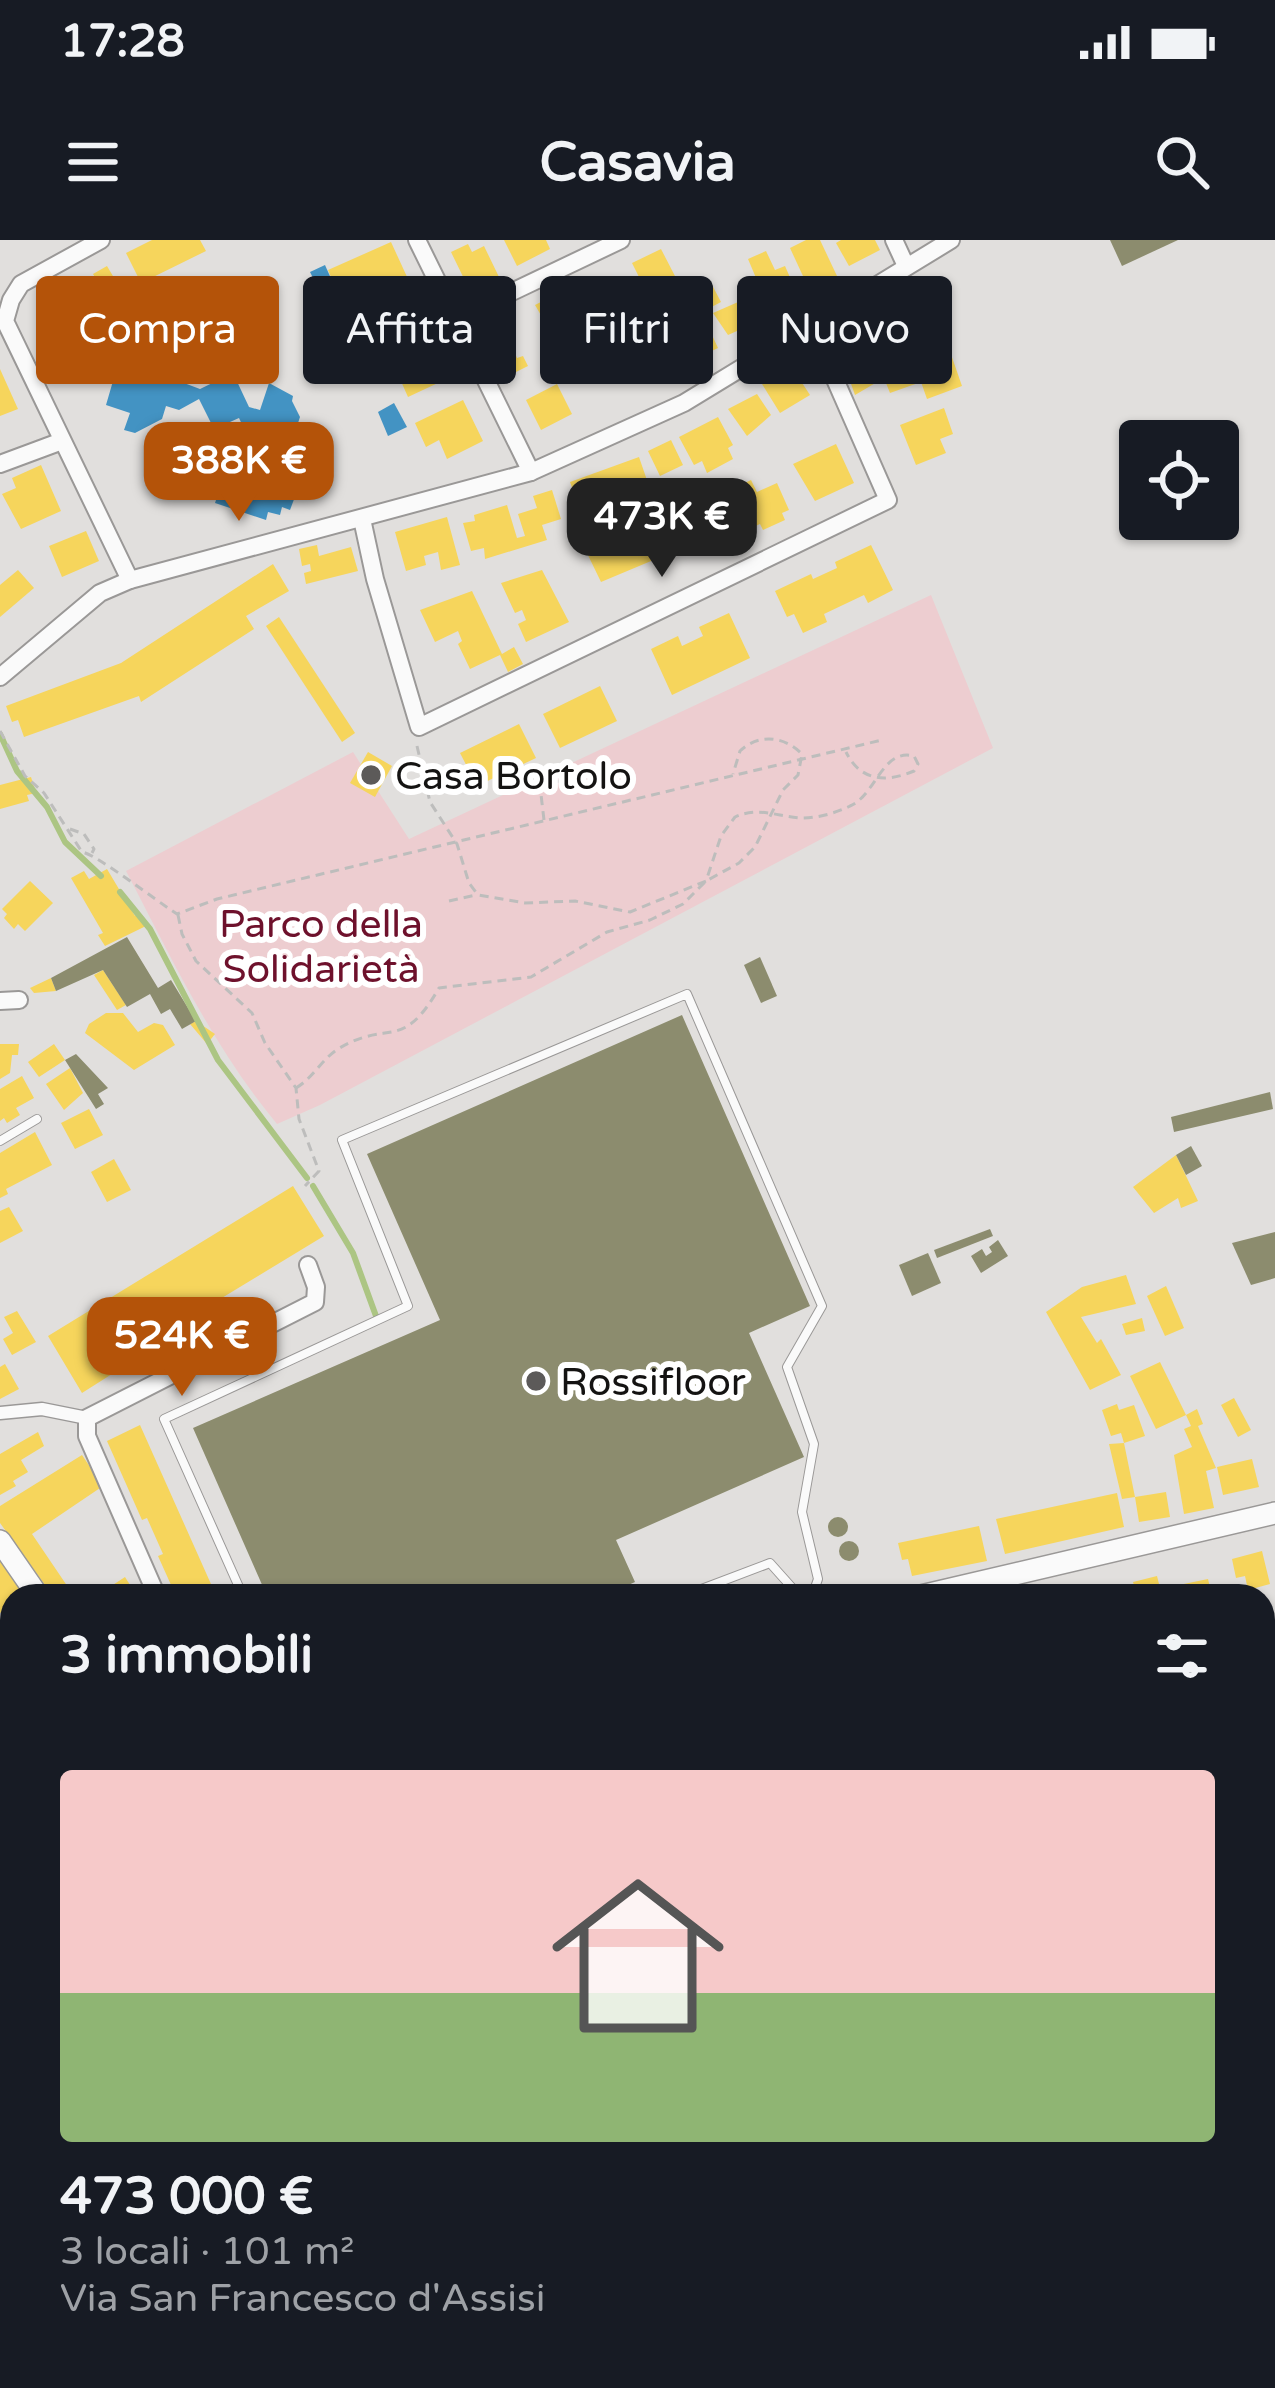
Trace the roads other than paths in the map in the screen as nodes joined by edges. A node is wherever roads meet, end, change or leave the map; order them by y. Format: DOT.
graph roads {
  1 [pos="101,240"];
  2 [pos="417,240"];
  3 [pos="621,240"];
  4 [pos="894,240"];
  5 [pos="951,240"];
  6 [pos="907,266"];
  7 [pos="434,276"];
  8 [pos="891,276"];
  9 [pos="516,291"];
  10 [pos="737,372"];
  11 [pos="487,384"];
  12 [pos="837,384"];
  13 [pos="62,441"];
  14 [pos="0,464"];
  15 [pos="531,472"];
  16 [pos="362,519"];
  17 [pos="130,580"];
  18 [pos="0,677"];
  19 [pos="37,1119"];
  20 [pos="0,1141"];
  21 [pos="308,1264"];
  22 [pos="0,1413"];
  23 [pos="87,1418"];
  24 [pos="1275,1513"];
  25 [pos="1,1544"];
  26 [pos="29,1584"];
  27 [pos="153,1584"];
  28 [pos="238,1584"];
  29 [pos="715,1584"];
  30 [pos="789,1584"];
  31 [pos="816,1584"];
  32 [pos="972,1584"];
  1 -- 13 [label="street"];
  2 -- 7 [label="street"];
  3 -- 9 [label="street"];
  4 -- 6 [label="street"];
  5 -- 6 [label="street"];
  6 -- 8 [label="street"];
  10 -- 15 [label="street"];
  11 -- 15 [label="street"];
  12 -- 16 [label="street"];
  13 -- 14 [label="street"];
  13 -- 17 [label="street"];
  15 -- 16 [label="street"];
  16 -- 17 [label="street"];
  17 -- 18 [label="street"];
  19 -- 20 [label="lane"];
  21 -- 23 [label="street"];
  22 -- 23 [label="street"];
  23 -- 27 [label="street"];
  24 -- 32 [label="street"];
  25 -- 26 [label="street"];
  28 -- 31 [label="lane"];
  29 -- 30 [label="lane"];
}
